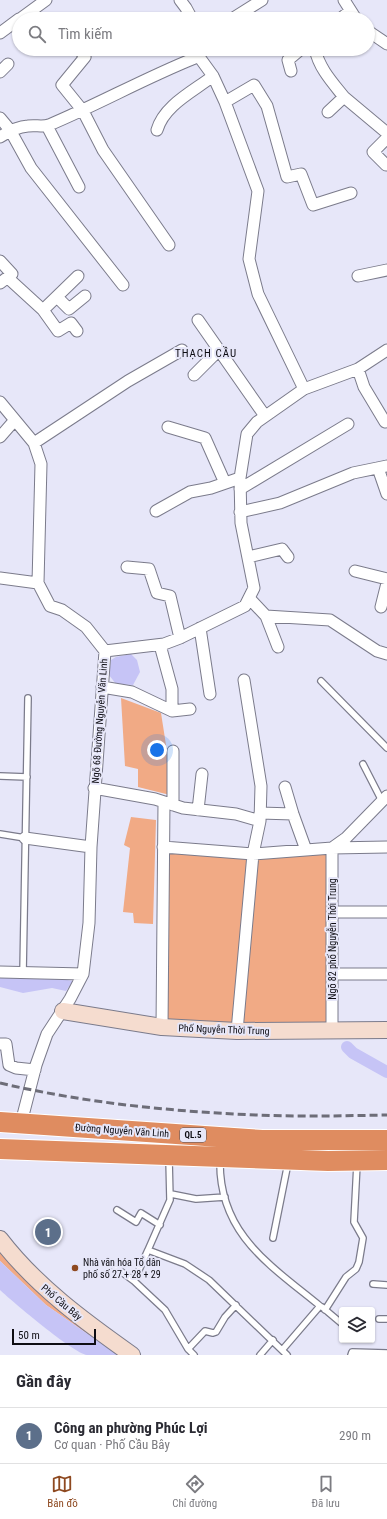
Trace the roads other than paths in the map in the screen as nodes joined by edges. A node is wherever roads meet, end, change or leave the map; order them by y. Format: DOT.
graph roads {
  1 [pos="46,0"];
  2 [pos="180,0"];
  3 [pos="262,0"];
  4 [pos="344,0"];
  5 [pos="29,12"];
  6 [pos="188,12"];
  7 [pos="243,12"];
  8 [pos="351,12"];
  9 [pos="12,24"];
  10 [pos="0,33"];
  11 [pos="375,36"];
  12 [pos="387,44"];
  13 [pos="84,56"];
  14 [pos="196,56"];
  15 [pos="201,56"];
  16 [pos="293,56"];
  17 [pos="317,56"];
  18 [pos="291,71"];
  19 [pos="213,76"];
  20 [pos="344,97"];
  21 [pos="225,102"];
  22 [pos="83,111"];
  23 [pos="328,112"];
  24 [pos="0,118"];
  25 [pos="47,126"];
  26 [pos="10,130"];
  27 [pos="158,130"];
  28 [pos="387,133"];
  29 [pos="0,137"];
  30 [pos="387,138"];
  31 [pos="386,165"];
  32 [pos="79,187"];
  33 [pos="351,193"];
  34 [pos="170,245"];
  35 [pos="0,261"];
  36 [pos="387,270"];
  37 [pos="78,276"];
  38 [pos="358,276"];
  39 [pos="4,280"];
  40 [pos="123,284"];
  41 [pos="85,296"];
  42 [pos="57,297"];
  43 [pos="43,310"];
  44 [pos="198,320"];
  45 [pos="78,331"];
  46 [pos="182,350"];
  47 [pos="219,350"];
  48 [pos="387,350"];
  49 [pos="358,368"];
  50 [pos="194,375"];
  51 [pos="304,389"];
  52 [pos="0,402"];
  53 [pos="265,416"];
  54 [pos="14,422"];
  55 [pos="385,422"];
  56 [pos="348,424"];
  57 [pos="168,427"];
  58 [pos="0,437"];
  59 [pos="34,443"];
  60 [pos="382,467"];
  61 [pos="240,478"];
  62 [pos="225,483"];
  63 [pos="240,489"];
  64 [pos="387,494"];
  65 [pos="156,511"];
  66 [pos="240,512"];
  67 [pos="248,557"];
  68 [pos="288,557"];
  69 [pos="128,567"];
  70 [pos="355,571"];
  71 [pos="0,578"];
  72 [pos="387,579"];
  73 [pos="38,583"];
  74 [pos="387,583"];
  75 [pos="249,598"];
  76 [pos="381,607"];
  77 [pos="266,616"];
  78 [pos="200,628"];
  79 [pos="180,638"];
  80 [pos="160,644"];
  81 [pos="278,647"];
  82 [pos="105,650"];
  83 [pos="387,654"];
  84 [pos="244,680"];
  85 [pos="321,681"];
  86 [pos="102,687"];
  87 [pos="210,694"];
  88 [pos="28,698"];
  89 [pos="190,709"];
  90 [pos="172,711"];
  91 [pos="387,748"];
  92 [pos="173,751"];
  93 [pos="363,764"];
  94 [pos="202,774"];
  95 [pos="0,776"];
  96 [pos="27,777"];
  97 [pos="285,786"];
  98 [pos="94,788"];
  99 [pos="385,799"];
  100 [pos="168,803"];
  101 [pos="198,810"];
  102 [pos="293,814"];
  103 [pos="260,817"];
  104 [pos="0,834"];
  105 [pos="25,838"];
  106 [pos="91,847"];
  107 [pos="163,847"];
  108 [pos="387,847"];
  109 [pos="332,848"];
  110 [pos="306,850"];
  111 [pos="253,854"];
  112 [pos="332,912"];
  113 [pos="387,912"];
  114 [pos="0,972"];
  115 [pos="23,973"];
  116 [pos="83,974"];
  117 [pos="332,974"];
  118 [pos="387,974"];
  119 [pos="63,1011"];
  120 [pos="162,1027"];
  121 [pos="387,1030"];
  122 [pos="237,1031"];
  123 [pos="332,1031"];
  124 [pos="0,1044"];
  125 [pos="35,1070"];
  126 [pos="0,1122"];
  127 [pos="21,1123"];
  128 [pos="387,1140"];
  129 [pos="0,1149"];
  130 [pos="169,1155"];
  131 [pos="220,1157"];
  132 [pos="288,1159"];
  133 [pos="358,1160"];
  134 [pos="387,1160"];
  135 [pos="171,1194"];
  136 [pos="225,1197"];
  137 [pos="117,1210"];
  138 [pos="160,1225"];
  139 [pos="273,1238"];
  140 [pos="0,1239"];
  141 [pos="148,1250"];
  142 [pos="108,1262"];
  143 [pos="134,1281"];
  144 [pos="372,1284"];
  145 [pos="387,1285"];
  146 [pos="236,1306"];
  147 [pos="322,1308"];
  148 [pos="380,1319"];
  149 [pos="387,1319"];
  150 [pos="339,1321"];
  151 [pos="273,1340"];
  152 [pos="188,1349"];
  153 [pos="283,1349"];
  154 [pos="387,1353"];
  155 [pos="132,1355"];
  156 [pos="194,1355"];
  157 [pos="260,1355"];
  158 [pos="287,1355"];
  159 [pos="351,1355"];
  1 -- 5 [label="street"];
  2 -- 6 [label="street"];
  3 -- 7 [label="street"];
  4 -- 8 [label="street"];
  9 -- 10 [label="street"];
  11 -- 12 [label="street"];
  13 -- 22 [label="street"];
  14 -- 22 [label="street"];
  15 -- 19 [label="street"];
  16 -- 18 [label="street"];
  17 -- 20 [label="street"];
  19 -- 21 [label="street"];
  19 -- 27 [label="street"];
  20 -- 23 [label="street"];
  20 -- 28 [label="street"];
  21 -- 33 [label="street"];
  21 -- 51 [label="street"];
  22 -- 25 [label="street"];
  22 -- 34 [label="street"];
  24 -- 26 [label="street"];
  25 -- 26 [label="street"];
  25 -- 32 [label="street"];
  26 -- 29 [label="street"];
  26 -- 40 [label="street"];
  30 -- 31 [label="street"];
  35 -- 39 [label="street"];
  36 -- 38 [label="street"];
  37 -- 42 [label="street"];
  39 -- 43 [label="street"];
  41 -- 42 [label="street"];
  42 -- 43 [label="street"];
  43 -- 45 [label="street"];
  44 -- 47 [label="street"];
  46 -- 59 [label="street"];
  47 -- 50 [label="street"];
  47 -- 53 [label="street"];
  48 -- 49 [label="street"];
  49 -- 51 [label="street"];
  49 -- 55 [label="street"];
  51 -- 53 [label="street"];
  52 -- 54 [label="street"];
  53 -- 61 [label="street"];
  54 -- 58 [label="street"];
  54 -- 59 [label="street"];
  56 -- 63 [label="street"];
  57 -- 62 [label="street"];
  59 -- 73 [label="street"];
  60 -- 64 [label="street"];
  60 -- 66 [label="street"];
  61 -- 62 [label="street"];
  61 -- 63 [label="street"];
  62 -- 65 [label="street"];
  63 -- 66 [label="street"];
  66 -- 67 [label="street"];
  67 -- 68 [label="street"];
  67 -- 75 [label="street"];
  69 -- 79 [label="street"];
  70 -- 72 [label="street"];
  71 -- 73 [label="street"];
  73 -- 82 [label="street"];
  74 -- 76 [label="street"];
  75 -- 77 [label="street"];
  75 -- 78 [label="street, Ngõ 68 Đường Nguyễn Văn Linh"];
  77 -- 81 [label="street"];
  77 -- 83 [label="street"];
  78 -- 79 [label="street, Ngõ 68 Đường Nguyễn Văn Linh"];
  78 -- 87 [label="street"];
  79 -- 80 [label="street, Ngõ 68 Đường Nguyễn Văn Linh"];
  80 -- 82 [label="street, Ngõ 68 Đường Nguyễn Văn Linh"];
  80 -- 90 [label="street"];
  82 -- 86 [label="street, Ngõ 68 Đường Nguyễn Văn Linh"];
  84 -- 103 [label="street"];
  85 -- 91 [label="lane"];
  86 -- 90 [label="street"];
  86 -- 98 [label="street, Ngõ 68 Đường Nguyễn Văn Linh"];
  88 -- 96 [label="lane"];
  89 -- 90 [label="street"];
  92 -- 100 [label="street"];
  93 -- 99 [label="lane"];
  94 -- 101 [label="street"];
  95 -- 96 [label="lane"];
  96 -- 105 [label="lane"];
  97 -- 102 [label="street"];
  98 -- 100 [label="street"];
  98 -- 106 [label="street, Ngõ 68 Đường Nguyễn Văn Linh"];
  99 -- 109 [label="street"];
  100 -- 101 [label="street"];
  100 -- 107 [label="street"];
  101 -- 103 [label="street"];
  102 -- 103 [label="street"];
  102 -- 110 [label="street"];
  103 -- 111 [label="street"];
  104 -- 105 [label="lane"];
  105 -- 106 [label="street"];
  105 -- 115 [label="lane"];
  106 -- 116 [label="street, Ngõ 68 Đường Nguyễn Văn Linh"];
  107 -- 111 [label="street"];
  107 -- 120 [label="street"];
  108 -- 109 [label="street"];
  109 -- 110 [label="street"];
  109 -- 112 [label="street, Ngõ 82 phố Nguyễn Thời Trung"];
  110 -- 111 [label="street"];
  111 -- 122 [label="street"];
  112 -- 113 [label="street"];
  112 -- 117 [label="street, Ngõ 82 phố Nguyễn Thời Trung"];
  114 -- 115 [label="street"];
  115 -- 116 [label="street"];
  116 -- 119 [label="street, Ngõ 68 Đường Nguyễn Văn Linh"];
  117 -- 118 [label="street"];
  117 -- 123 [label="street, Ngõ 82 phố Nguyễn Thời Trung"];
  119 -- 120 [label="street, Phố Nguyễn Thời Trung"];
  119 -- 125 [label="street, Ngõ 68 Đường Nguyễn Văn Linh"];
  120 -- 122 [label="street, Phố Nguyễn Thời Trung"];
  121 -- 123 [label="street, Phố Nguyễn Thời Trung"];
  122 -- 123 [label="street, Phố Nguyễn Thời Trung"];
  124 -- 125 [label="street"];
  125 -- 127 [label="street, Ngõ 68 Đường Nguyễn Văn Linh"];
  126 -- 127 [label="highway, Đường Nguyễn Văn Linh / QL.5"];
  127 -- 128 [label="highway, Đường Nguyễn Văn Linh / QL.5"];
  129 -- 130 [label="highway, QL.5"];
  130 -- 131 [label="highway, QL.5"];
  130 -- 135 [label="lane"];
  131 -- 132 [label="highway, QL.5"];
  131 -- 136 [label="lane"];
  132 -- 133 [label="highway, QL.5"];
  132 -- 139 [label="lane"];
  133 -- 134 [label="highway, QL.5"];
  133 -- 147 [label="lane"];
  135 -- 136 [label="lane"];
  135 -- 138 [label="lane"];
  136 -- 147 [label="lane"];
  137 -- 138 [label="lane"];
  138 -- 141 [label="lane"];
  140 -- 155 [label="street, Phố Cầu Bây"];
  141 -- 143 [label="lane"];
  141 -- 146 [label="lane"];
  142 -- 143 [label="lane"];
  143 -- 152 [label="lane"];
  144 -- 145 [label="lane"];
  146 -- 151 [label="lane"];
  146 -- 152 [label="lane"];
  147 -- 150 [label="lane"];
  147 -- 153 [label="lane"];
  148 -- 149 [label="lane"];
  151 -- 153 [label="lane"];
  151 -- 157 [label="lane"];
  152 -- 156 [label="lane"];
  153 -- 158 [label="lane"];
  154 -- 159 [label="lane"];
}
